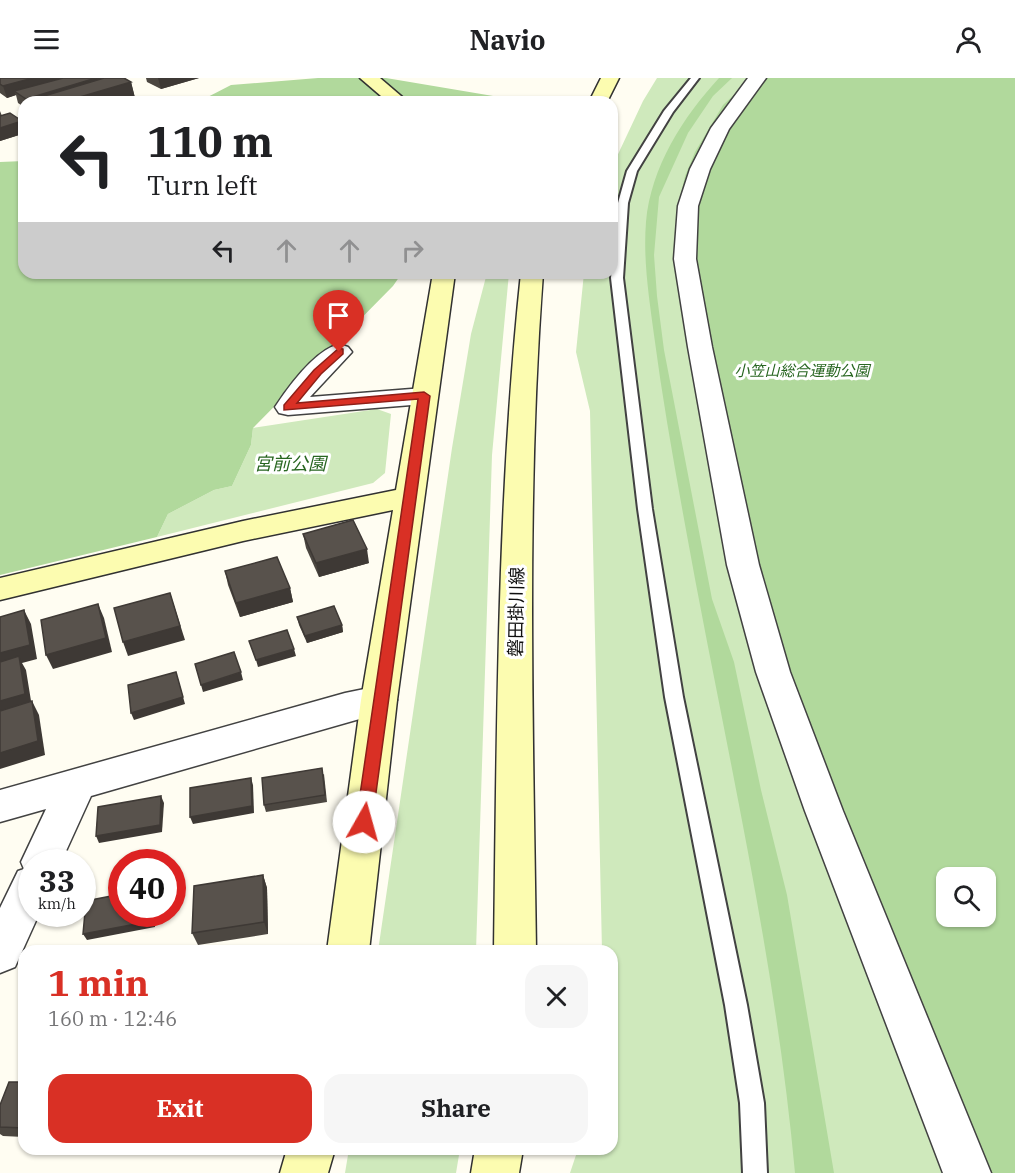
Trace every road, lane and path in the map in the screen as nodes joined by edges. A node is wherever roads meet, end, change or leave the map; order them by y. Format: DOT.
graph roads {
  1 [pos="369,78"];
  2 [pos="610,78"];
  3 [pos="695,78"];
  4 [pos="757,78"];
  5 [pos="392,96"];
  6 [pos="601,96"];
  7 [pos="618,265"];
  8 [pos="443,279"];
  9 [pos="531,279"];
  10 [pos="617,279"];
  11 [pos="339,352"];
  12 [pos="424,396"];
  13 [pos="410,497"];
  14 [pos="0,589"];
  15 [pos="379,700"];
  16 [pos="77,784"];
  17 [pos="0,806"];
  18 [pos="47,849"];
  19 [pos="18,914"];
  20 [pos="349,945"];
  21 [pos="515,945"];
  22 [pos="0,953"];
  23 [pos="309,1155"];
  24 [pos="498,1155"];
  25 [pos="304,1173"];
  26 [pos="495,1173"];
  27 [pos="755,1173"];
  28 [pos="967,1173"];
  1 -- 5 [label="street"];
  2 -- 6 [label="street"];
  3 -- 7 [label="lane"];
  4 -- 28 [label="street"];
  8 -- 12 [label="street"];
  9 -- 21 [label="street, 磐田掛川線"];
  10 -- 27 [label="lane"];
  11 -- 12 [label="street"];
  12 -- 13 [label="street"];
  13 -- 14 [label="street"];
  13 -- 15 [label="street"];
  15 -- 16 [label="street"];
  15 -- 20 [label="street"];
  16 -- 17 [label="street"];
  16 -- 18 [label="street"];
  19 -- 22 [label="street"];
  23 -- 25 [label="street"];
  24 -- 26 [label="street"];
}
